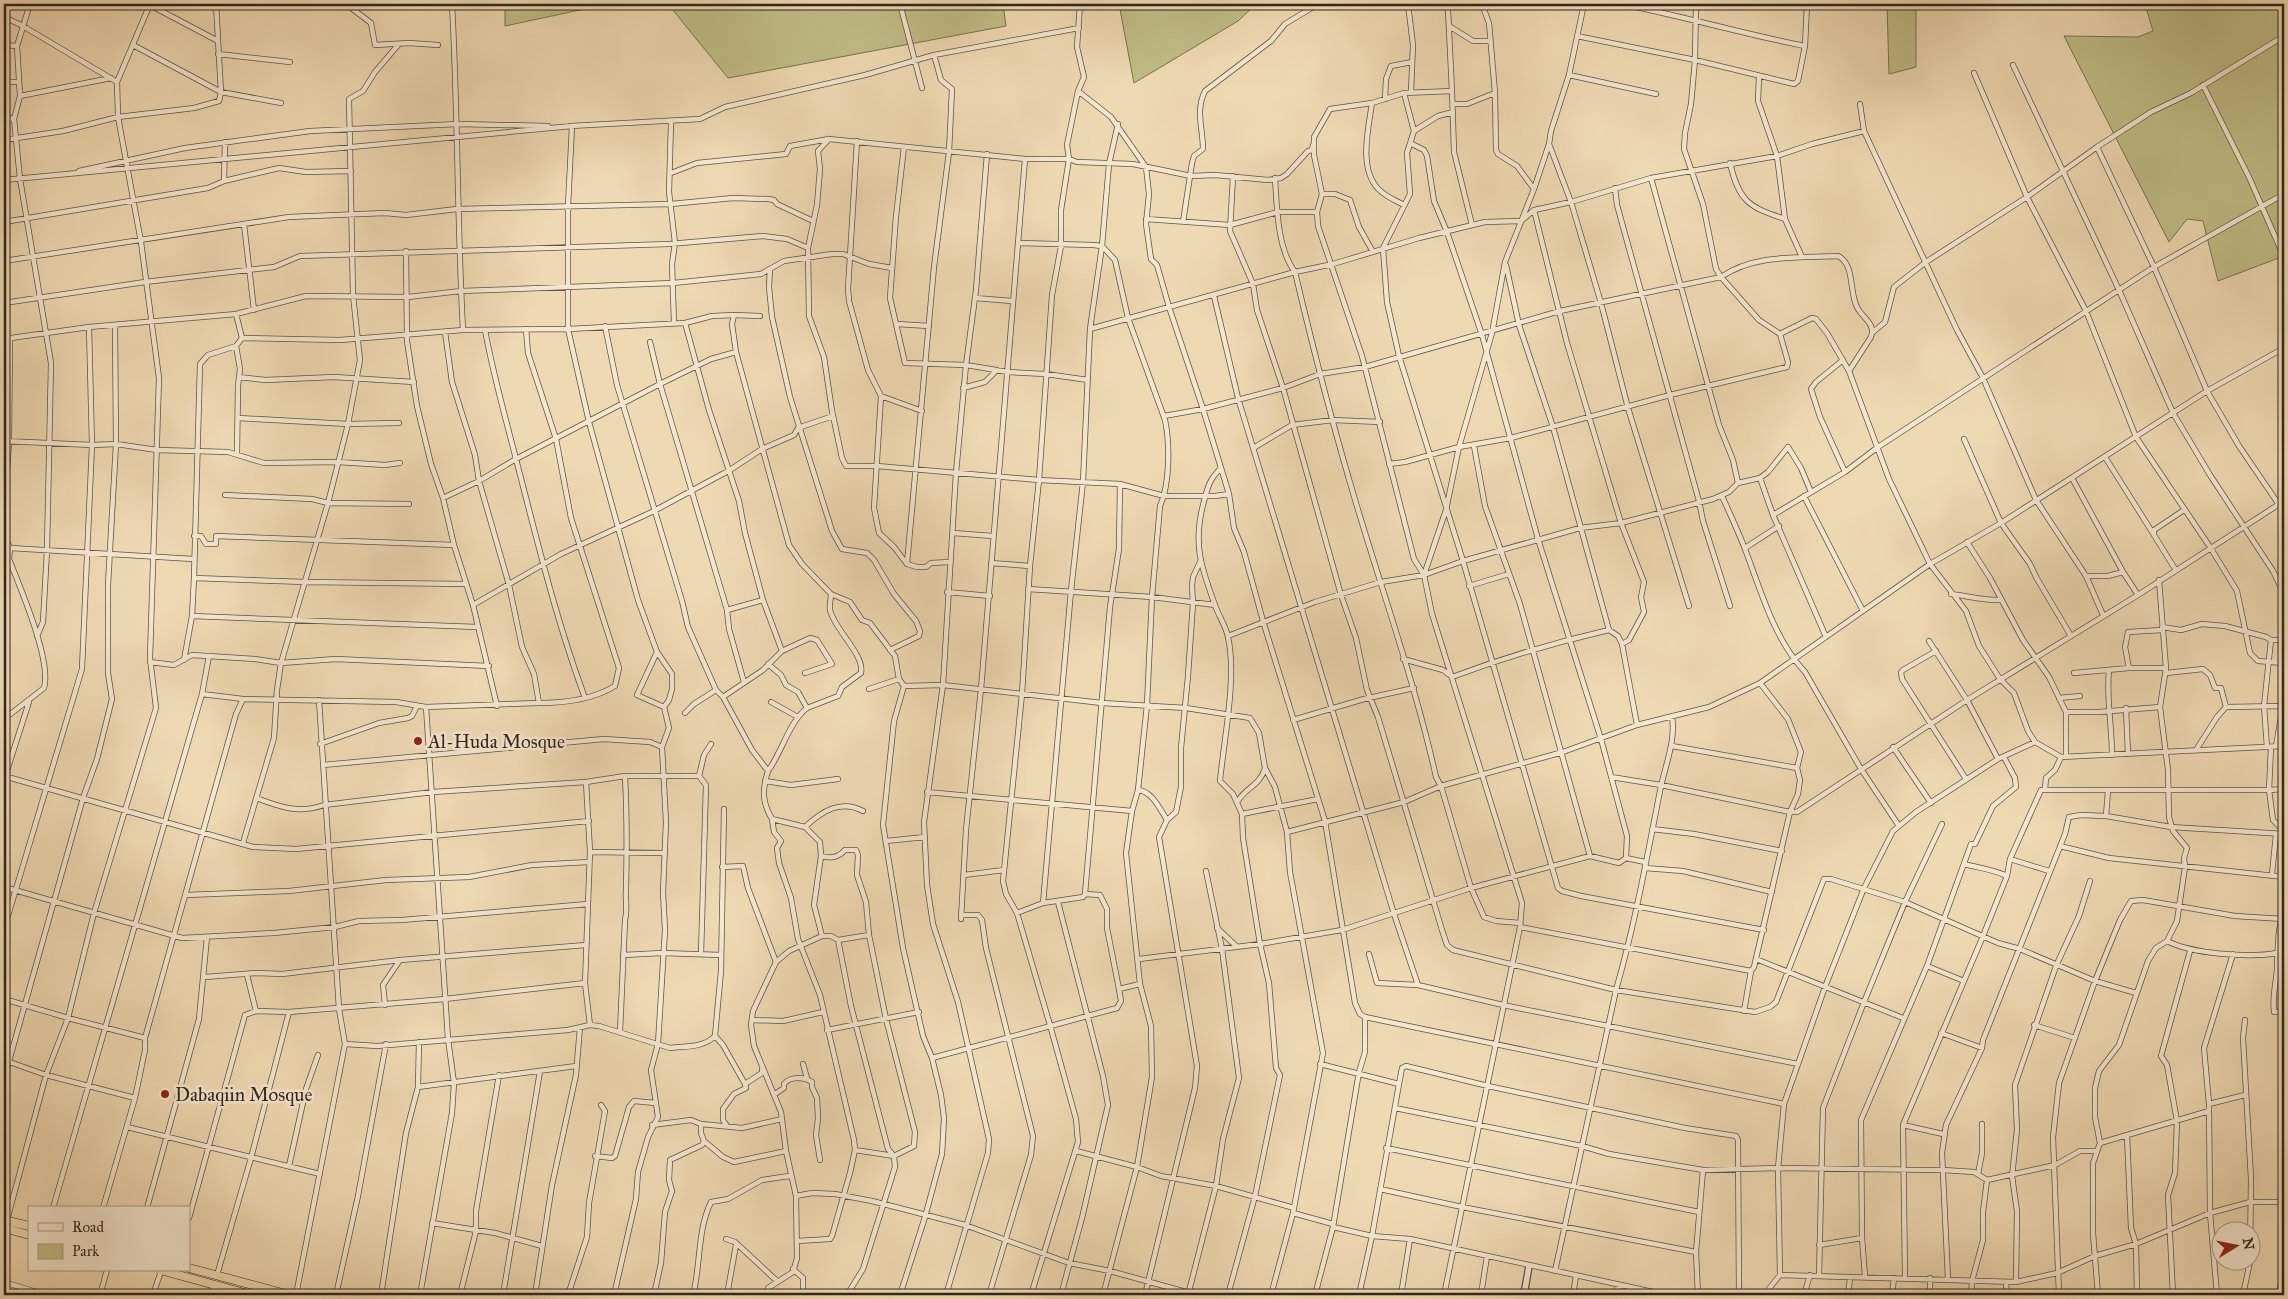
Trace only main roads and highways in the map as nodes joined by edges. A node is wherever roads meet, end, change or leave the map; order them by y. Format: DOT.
graph roads {
  1 [pos="5,1223"];
  2 [pos="28,1226"];
  3 [pos="28,1234"];
  4 [pos="190,1268"];
  5 [pos="168,1272"];
  6 [pos="252,1295"];
  7 [pos="290,1295"];
  1 -- 2 [label="highway"];
  1 -- 3 [label="highway"];
  4 -- 7 [label="highway"];
  5 -- 6 [label="highway"];
}
